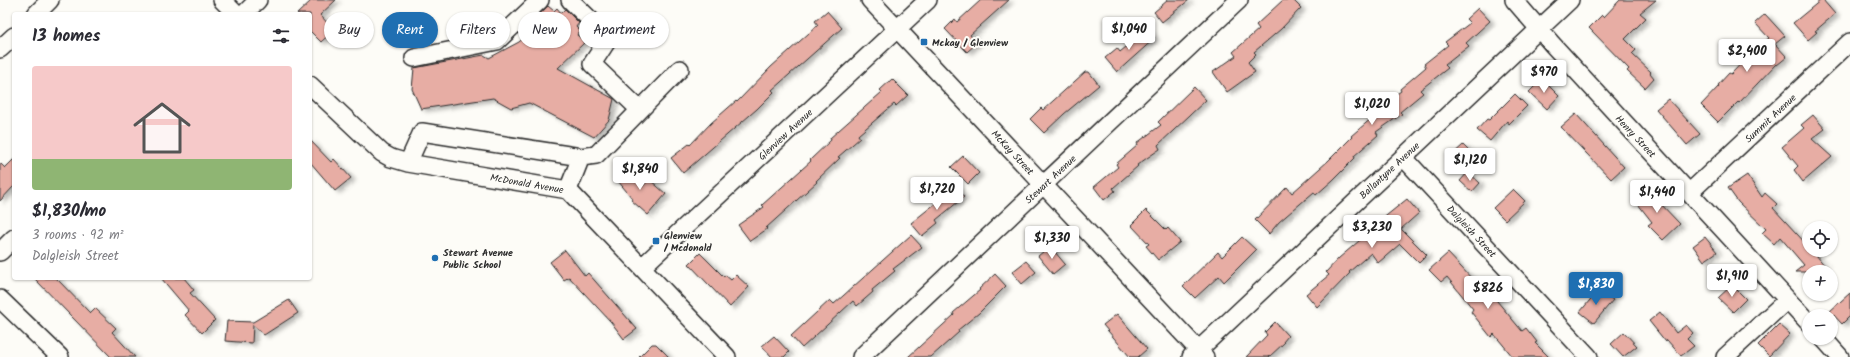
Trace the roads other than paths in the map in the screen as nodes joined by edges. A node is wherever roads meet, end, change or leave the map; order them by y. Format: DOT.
graph roads {
  1 [pos="50,0"];
  2 [pos="222,0"];
  3 [pos="258,0"];
  4 [pos="540,0"];
  5 [pos="570,0"];
  6 [pos="870,0"];
  7 [pos="928,0"];
  8 [pos="1239,0"];
  9 [pos="1514,0"];
  10 [pos="1570,0"];
  11 [pos="38,12"];
  12 [pos="234,12"];
  13 [pos="246,12"];
  14 [pos="897,29"];
  15 [pos="1539,29"];
  16 [pos="12,38"];
  17 [pos="1850,42"];
  18 [pos="0,49"];
  19 [pos="414,58"];
  20 [pos="680,69"];
  21 [pos="312,86"];
  22 [pos="640,110"];
  23 [pos="581,157"];
  24 [pos="1403,157"];
  25 [pos="408,163"];
  26 [pos="1044,184"];
  27 [pos="568,190"];
  28 [pos="1689,193"];
  29 [pos="12,240"];
  30 [pos="0,252"];
  31 [pos="642,267"];
  32 [pos="0,299"];
  33 [pos="1787,300"];
  34 [pos="1802,316"];
  35 [pos="1829,345"];
  36 [pos="1850,347"];
  37 [pos="1198,355"];
  38 [pos="60,357"];
  39 [pos="727,357"];
  40 [pos="861,357"];
  41 [pos="1589,357"];
  42 [pos="1725,357"];
  43 [pos="1840,357"];
  1 -- 11 [label="street"];
  2 -- 12 [label="street"];
  3 -- 13 [label="street"];
  4 -- 19 [label="street"];
  5 -- 22 [label="street"];
  6 -- 14 [label="street, McKay Street"];
  7 -- 14 [label="street, Glenview Avenue"];
  8 -- 26 [label="street, Stewart Avenue"];
  9 -- 15 [label="street, Henry Street"];
  10 -- 15 [label="street, Ballantyne Avenue"];
  14 -- 26 [label="street, McKay Street"];
  14 -- 31 [label="street, Glenview Avenue"];
  15 -- 24 [label="street, Ballantyne Avenue"];
  15 -- 28 [label="street, Henry Street"];
  16 -- 18 [label="street"];
  17 -- 28 [label="street, Summit Avenue"];
  20 -- 22 [label="street"];
  21 -- 25 [label="street, McDonald Avenue"];
  22 -- 23 [label="street"];
  23 -- 25 [label="street"];
  23 -- 27 [label="street"];
  24 -- 37 [label="street, Ballantyne Avenue"];
  24 -- 41 [label="street, Dalgleish Street"];
  25 -- 27 [label="street, McDonald Avenue"];
  26 -- 37 [label="street, McKay Street"];
  26 -- 40 [label="street, Stewart Avenue"];
  27 -- 31 [label="street, McDonald Avenue"];
  28 -- 33 [label="street, Henry Street"];
  29 -- 30 [label="street"];
  31 -- 39 [label="street, McDonald Avenue"];
  32 -- 38 [label="street"];
  33 -- 34 [label="street, Henry Street"];
  33 -- 42 [label="street"];
  35 -- 43 [label="street"];
  36 -- 43 [label="street"];
}
